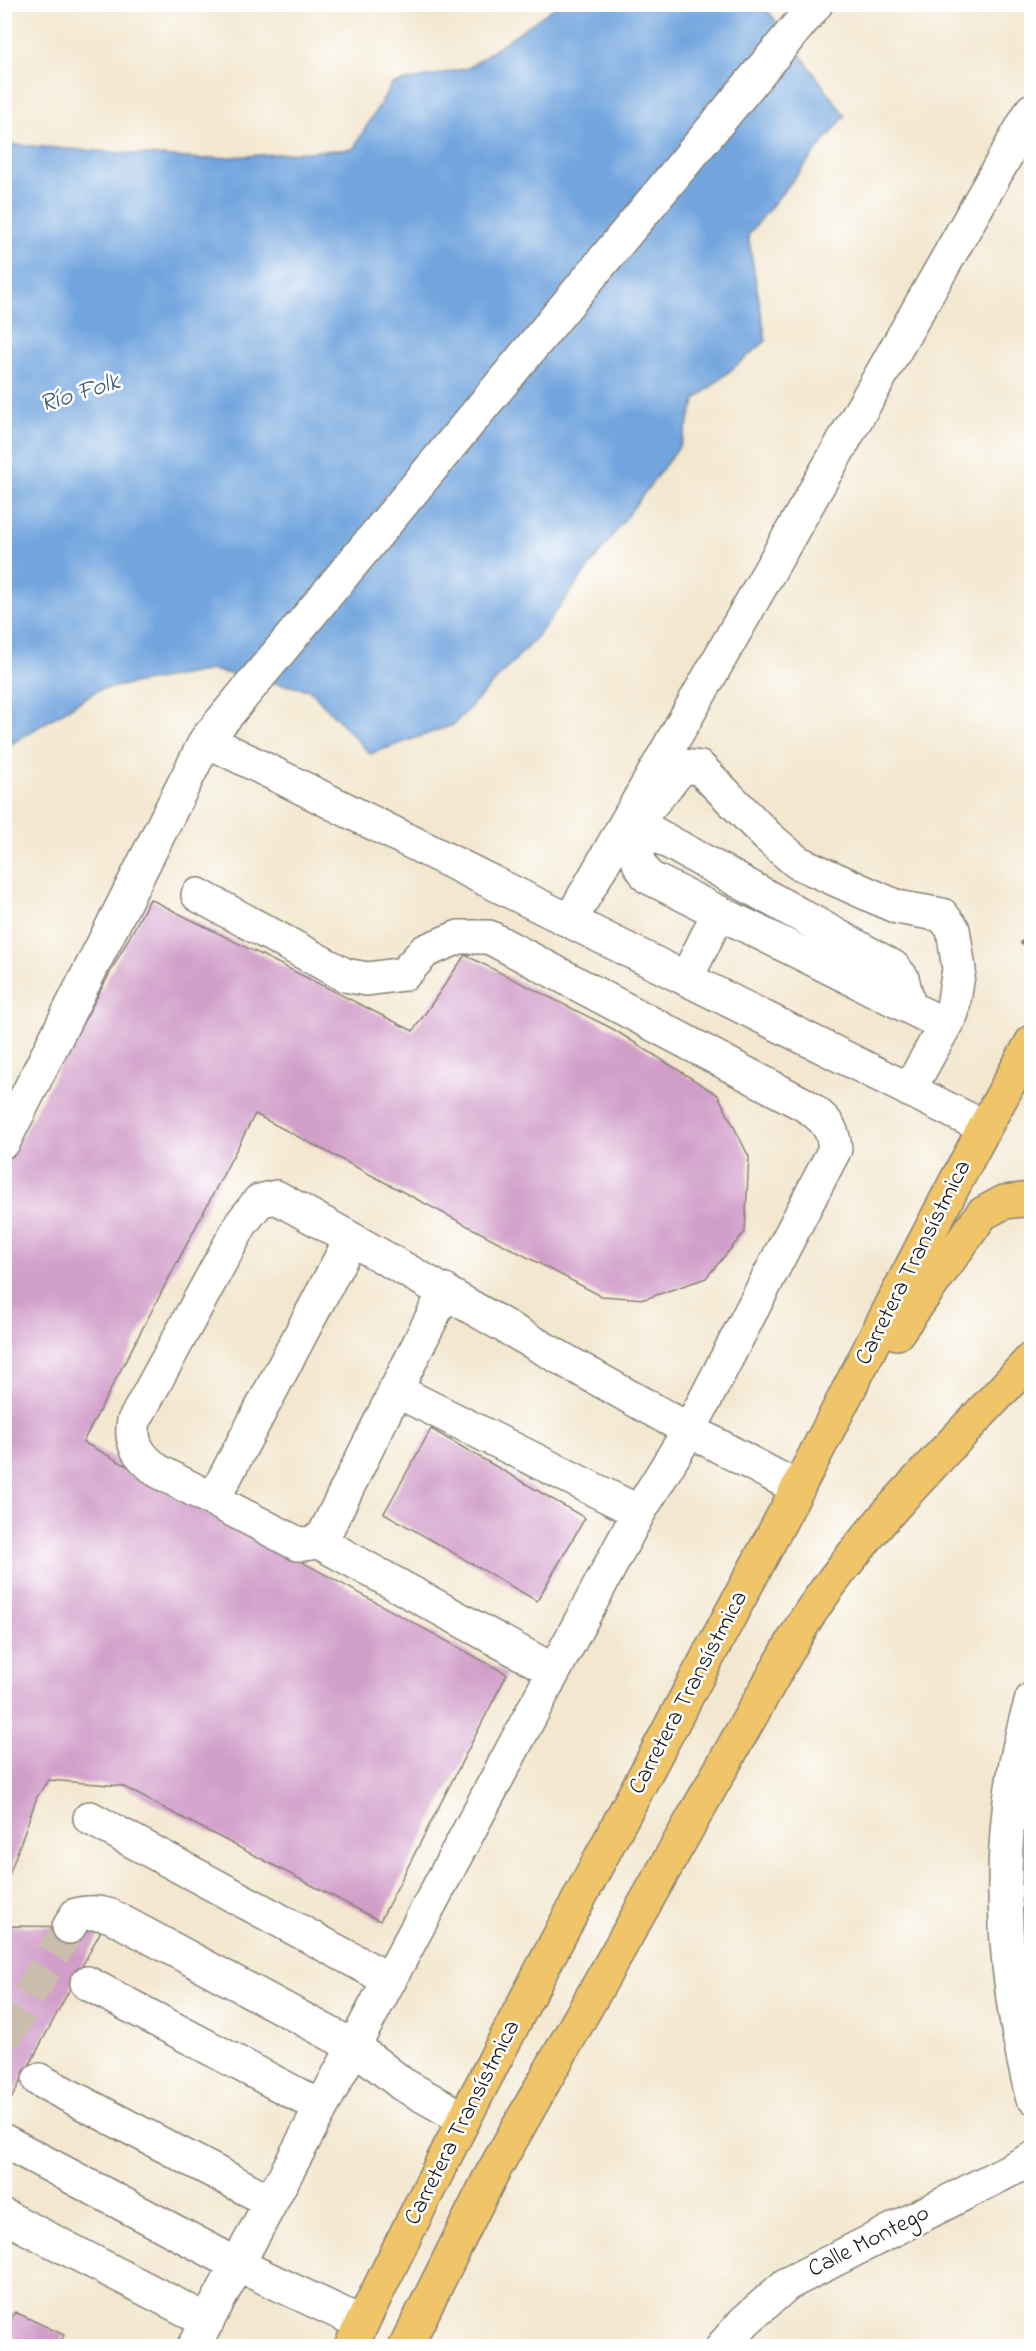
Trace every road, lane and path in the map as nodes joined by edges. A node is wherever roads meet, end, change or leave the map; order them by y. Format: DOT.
graph roads {
  1 [pos="816,4"];
  2 [pos="1032,110"];
  3 [pos="206,740"];
  4 [pos="635,823"];
  5 [pos="198,896"];
  6 [pos="718,912"];
  7 [pos="570,921"];
  8 [pos="1032,925"];
  9 [pos="1032,950"];
  10 [pos="686,979"];
  11 [pos="909,1006"];
  12 [pos="945,1024"];
  13 [pos="1032,1042"];
  14 [pos="909,1090"];
  15 [pos="984,1127"];
  16 [pos="4,1141"];
  17 [pos="1032,1199"];
  18 [pos="351,1239"];
  19 [pos="445,1291"];
  20 [pos="1032,1358"];
  21 [pos="395,1390"];
  22 [pos="690,1429"];
  23 [pos="822,1443"];
  24 [pos="798,1488"];
  25 [pos="213,1500"];
  26 [pos="639,1512"];
  27 [pos="317,1541"];
  28 [pos="554,1671"];
  29 [pos="1032,1699"];
  30 [pos="90,1818"];
  31 [pos="69,1927"];
  32 [pos="390,1980"];
  33 [pos="87,1983"];
  34 [pos="355,2047"];
  35 [pos="39,2080"];
  36 [pos="1032,2096"];
  37 [pos="321,2107"];
  38 [pos="464,2118"];
  39 [pos="4,2141"];
  40 [pos="1032,2159"];
  41 [pos="270,2201"];
  42 [pos="4,2216"];
  43 [pos="238,2265"];
  44 [pos="201,2334"];
  45 [pos="356,2335"];
  46 [pos="406,2346"];
  47 [pos="723,2346"];
  1 -- 3 [label="street"];
  2 -- 7 [label="street"];
  3 -- 7 [label="street"];
  3 -- 16 [label="street"];
  4 -- 6 [label="street"];
  4 -- 11 [label="street"];
  4 -- 12 [label="street"];
  5 -- 22 [label="street"];
  6 -- 10 [label="street"];
  6 -- 11 [label="street"];
  7 -- 10 [label="street"];
  8 -- 9 [label="path"];
  10 -- 14 [label="street"];
  11 -- 12 [label="street"];
  12 -- 14 [label="street"];
  13 -- 15 [label="main road, Carretera Transístmica"];
  14 -- 15 [label="street"];
  15 -- 23 [label="main road, Carretera Transístmica"];
  17 -- 23 [label="main road"];
  18 -- 19 [label="street"];
  18 -- 25 [label="street"];
  18 -- 25 [label="street"];
  19 -- 21 [label="street"];
  19 -- 22 [label="street"];
  20 -- 46 [label="main road, Carretera Transístmica"];
  21 -- 26 [label="street"];
  21 -- 27 [label="street"];
  22 -- 24 [label="street"];
  22 -- 26 [label="street"];
  23 -- 24 [label="main road, Carretera Transístmica"];
  24 -- 38 [label="main road, Carretera Transístmica"];
  25 -- 27 [label="street"];
  26 -- 28 [label="street"];
  27 -- 28 [label="street"];
  28 -- 32 [label="street"];
  29 -- 36 [label="street"];
  30 -- 32 [label="street"];
  31 -- 34 [label="street"];
  32 -- 34 [label="street"];
  33 -- 37 [label="street"];
  34 -- 37 [label="street"];
  34 -- 38 [label="street"];
  35 -- 41 [label="street"];
  37 -- 41 [label="street"];
  38 -- 45 [label="main road, Carretera Transístmica"];
  39 -- 43 [label="street"];
  40 -- 47 [label="street, Calle Montego"];
  41 -- 43 [label="street"];
  42 -- 44 [label="street"];
  43 -- 44 [label="street"];
  43 -- 45 [label="street"];
}
